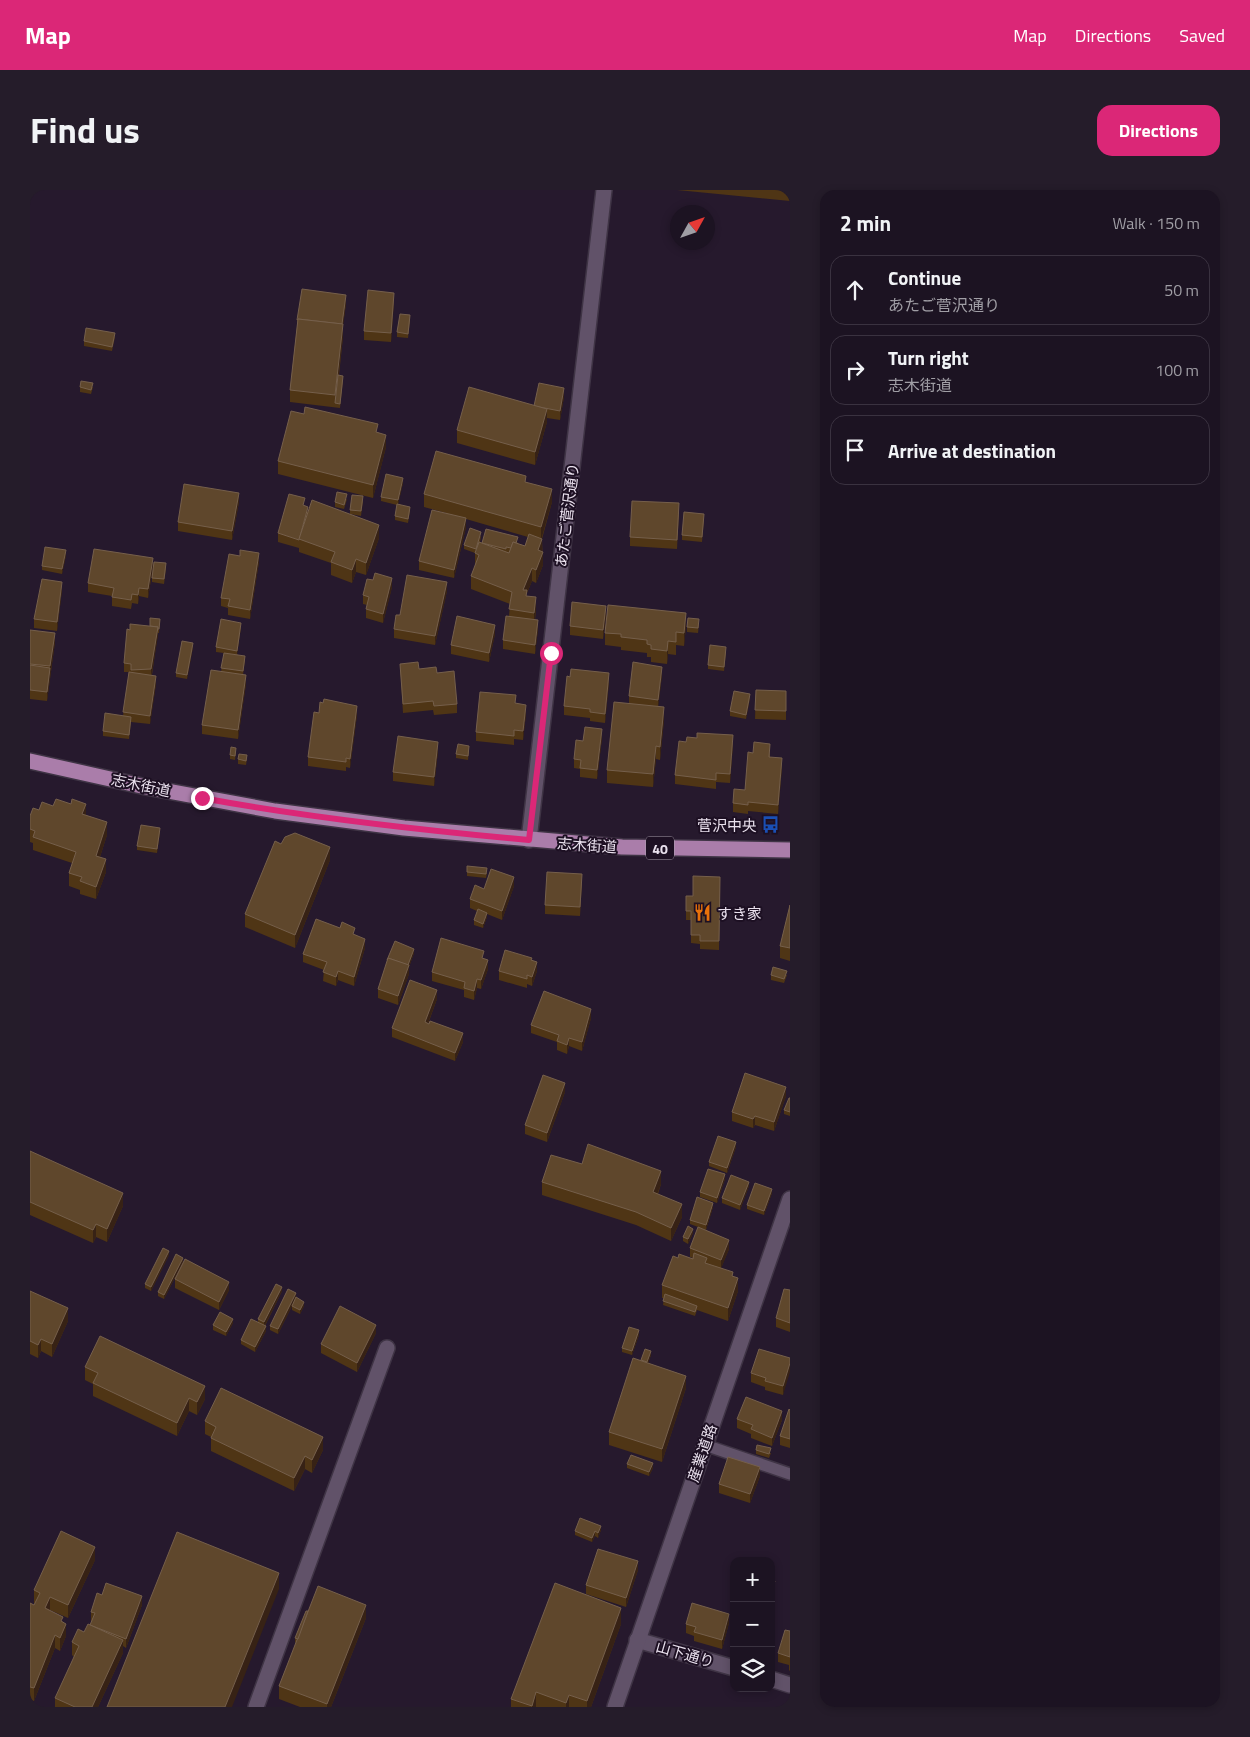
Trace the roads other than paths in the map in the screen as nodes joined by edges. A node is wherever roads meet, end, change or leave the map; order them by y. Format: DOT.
graph roads {
  1 [pos="604,190"];
  2 [pos="30,761"];
  3 [pos="529,840"];
  4 [pos="790,850"];
  5 [pos="790,1199"];
  6 [pos="387,1348"];
  7 [pos="705,1446"];
  8 [pos="790,1474"];
  9 [pos="637,1640"];
  10 [pos="730,1667"];
  11 [pos="775,1680"];
  12 [pos="790,1685"];
  13 [pos="256,1707"];
  14 [pos="615,1707"];
  1 -- 3 [label="street, あたご菅沢通り"];
  2 -- 3 [label="main road, 志木街道 / 40"];
  3 -- 4 [label="main road, 志木街道 / 40"];
  5 -- 7 [label="street, 産業道路"];
  6 -- 13 [label="street"];
  7 -- 8 [label="lane"];
  7 -- 9 [label="street, 産業道路"];
  9 -- 10 [label="street, 山下通り"];
  9 -- 14 [label="street, 産業道路"];
  11 -- 12 [label="street"];
}
